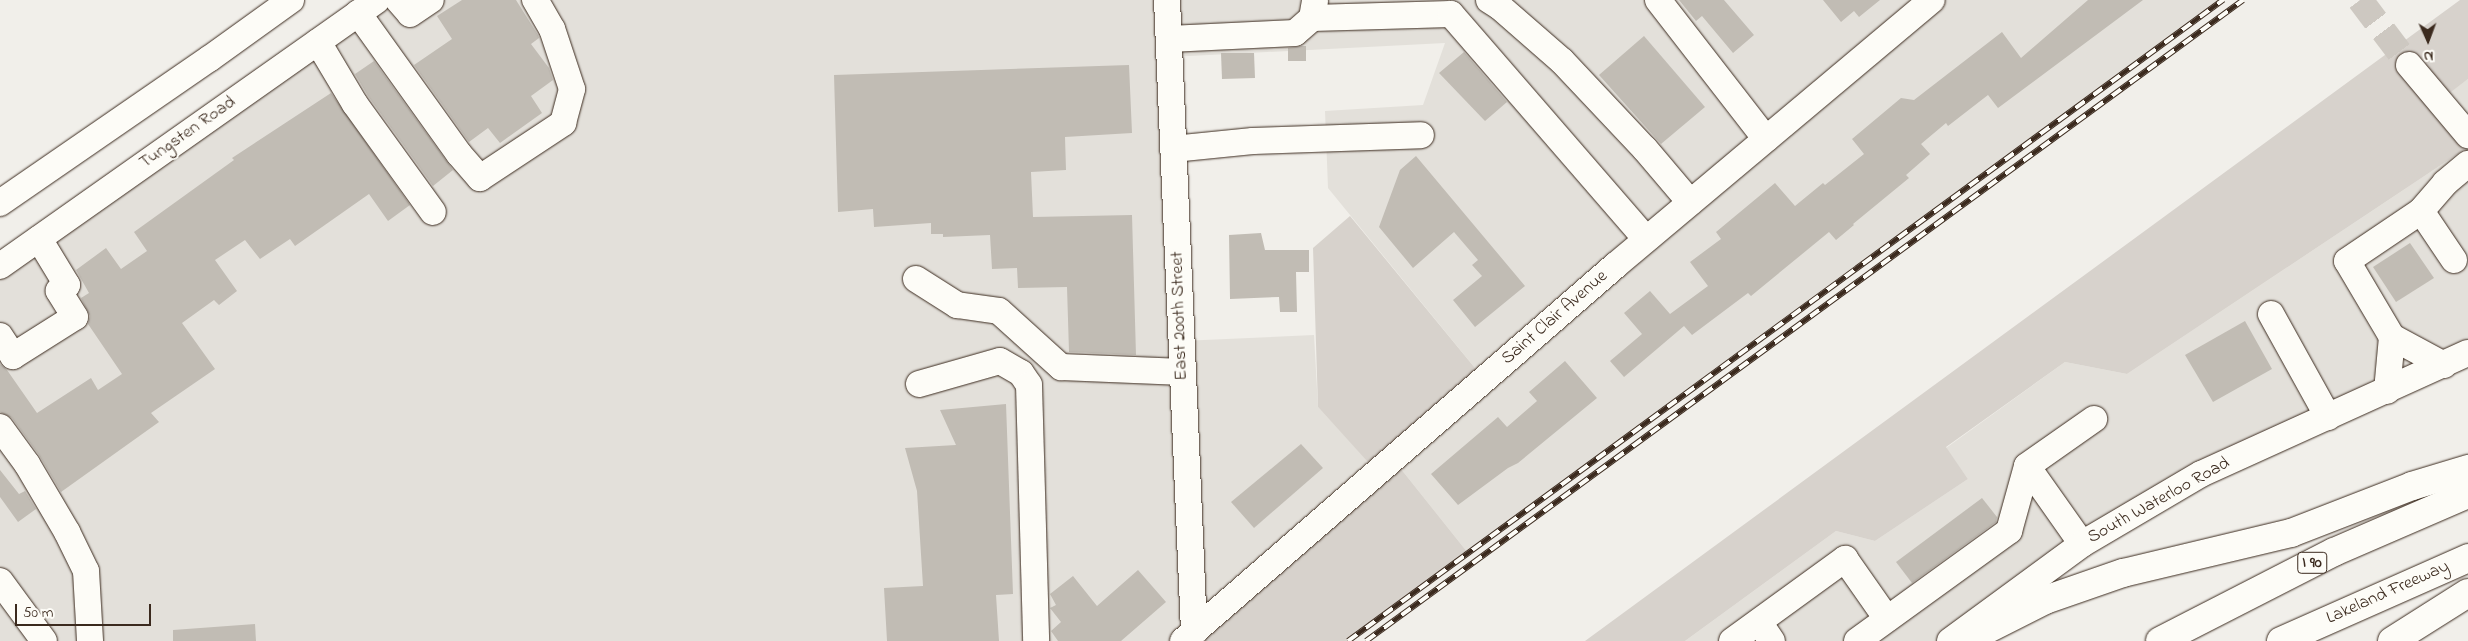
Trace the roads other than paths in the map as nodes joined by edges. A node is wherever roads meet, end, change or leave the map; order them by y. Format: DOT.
graph roads {
  1 [pos="291,0"];
  2 [pos="398,0"];
  3 [pos="431,0"];
  4 [pos="535,0"];
  5 [pos="1167,0"];
  6 [pos="1489,0"];
  7 [pos="1658,0"];
  8 [pos="1932,0"];
  9 [pos="368,6"];
  10 [pos="1454,7"];
  11 [pos="1314,9"];
  12 [pos="1169,39"];
  13 [pos="318,42"];
  14 [pos="2409,65"];
  15 [pos="2468,134"];
  16 [pos="1421,135"];
  17 [pos="1766,139"];
  18 [pos="1173,150"];
  19 [pos="2468,164"];
  20 [pos="1690,202"];
  21 [pos="0,204"];
  22 [pos="2421,211"];
  23 [pos="433,212"];
  24 [pos="39,238"];
  25 [pos="1646,239"];
  26 [pos="2454,260"];
  27 [pos="0,266"];
  28 [pos="916,279"];
  29 [pos="2271,314"];
  30 [pos="0,336"];
  31 [pos="2392,337"];
  32 [pos="2468,353"];
  33 [pos="2456,364"];
  34 [pos="1183,372"];
  35 [pos="919,384"];
  36 [pos="2387,391"];
  37 [pos="2328,417"];
  38 [pos="2094,419"];
  39 [pos="0,427"];
  40 [pos="2027,466"];
  41 [pos="2468,469"];
  42 [pos="2468,494"];
  43 [pos="2082,544"];
  44 [pos="2468,558"];
  45 [pos="0,580"];
  46 [pos="2468,593"];
  47 [pos="1887,619"];
  48 [pos="1765,631"];
  49 [pos="1188,636"];
  50 [pos="44,641"];
  51 [pos="90,641"];
  52 [pos="1036,641"];
  53 [pos="1732,641"];
  54 [pos="1857,641"];
  55 [pos="1950,641"];
  56 [pos="1964,641"];
  57 [pos="2160,641"];
  58 [pos="2281,641"];
  59 [pos="2392,641"];
  1 -- 21 [label="street"];
  2 -- 3 [label="street"];
  4 -- 9 [label="street"];
  5 -- 12 [label="street, East 200th Street"];
  6 -- 20 [label="street"];
  7 -- 17 [label="street"];
  8 -- 17 [label="street, Saint Clair Avenue"];
  9 -- 13 [label="street, Tungsten Road"];
  10 -- 11 [label="street"];
  10 -- 25 [label="street"];
  11 -- 12 [label="street"];
  12 -- 18 [label="street, East 200th Street"];
  13 -- 23 [label="street"];
  13 -- 24 [label="street, Tungsten Road"];
  14 -- 15 [label="street"];
  16 -- 18 [label="street"];
  17 -- 20 [label="street, Saint Clair Avenue"];
  18 -- 34 [label="street, East 200th Street"];
  19 -- 22 [label="street"];
  20 -- 25 [label="street, Saint Clair Avenue"];
  22 -- 26 [label="street"];
  22 -- 31 [label="street"];
  24 -- 27 [label="street, Tungsten Road"];
  24 -- 30 [label="street"];
  25 -- 49 [label="street, Saint Clair Avenue"];
  28 -- 34 [label="street"];
  29 -- 37 [label="street"];
  31 -- 33 [label="street"];
  31 -- 36 [label="street"];
  32 -- 33 [label="street"];
  33 -- 36 [label="street, South Waterloo Road"];
  34 -- 49 [label="street, East 200th Street"];
  35 -- 52 [label="street"];
  36 -- 37 [label="street, South Waterloo Road"];
  37 -- 43 [label="street, South Waterloo Road"];
  38 -- 40 [label="street"];
  39 -- 51 [label="street"];
  40 -- 43 [label="street"];
  40 -- 47 [label="street"];
  41 -- 56 [label="highway"];
  42 -- 57 [label="highway, I 90"];
  43 -- 55 [label="street, South Waterloo Road"];
  44 -- 58 [label="highway, Lakeland Freeway"];
  45 -- 50 [label="street"];
  46 -- 59 [label="highway"];
  47 -- 48 [label="street"];
  47 -- 54 [label="street"];
  48 -- 53 [label="street"];
}
